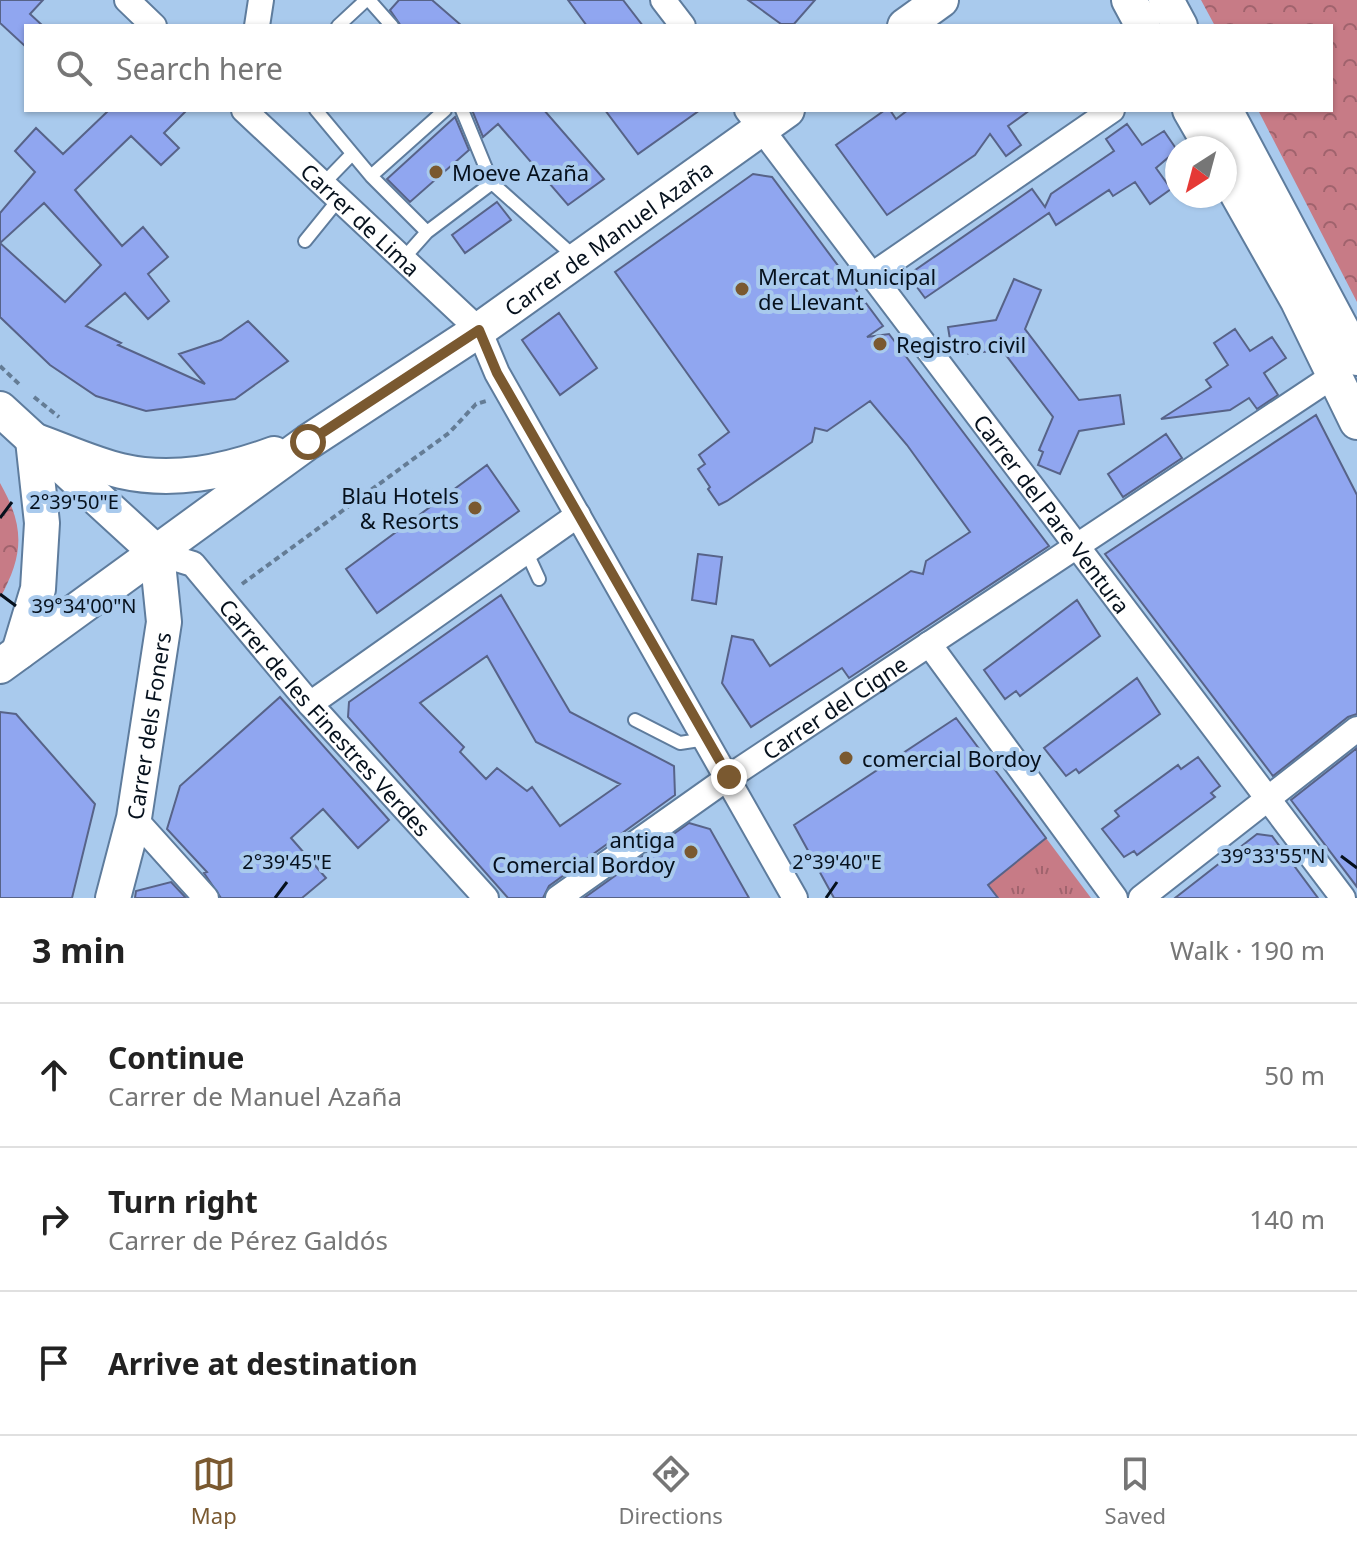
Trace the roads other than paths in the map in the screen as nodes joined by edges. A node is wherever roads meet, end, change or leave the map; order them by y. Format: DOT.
graph roads {
  1 [pos="127,0"];
  2 [pos="261,0"];
  3 [pos="368,0"];
  4 [pos="663,0"];
  5 [pos="941,0"];
  6 [pos="1129,0"];
  7 [pos="1166,0"];
  8 [pos="152,24"];
  9 [pos="257,24"];
  10 [pos="340,24"];
  11 [pos="390,24"];
  12 [pos="681,24"];
  13 [pos="908,24"];
  14 [pos="1142,24"];
  15 [pos="1179,24"];
  16 [pos="246,112"];
  17 [pos="318,112"];
  18 [pos="443,112"];
  19 [pos="463,112"];
  20 [pos="1109,112"];
  21 [pos="1191,112"];
  22 [pos="1226,112"];
  23 [pos="765,116"];
  24 [pos="1205,136"];
  25 [pos="352,154"];
  26 [pos="371,176"];
  27 [pos="492,183"];
  28 [pos="331,191"];
  29 [pos="1237,193"];
  30 [pos="427,232"];
  31 [pos="305,241"];
  32 [pos="403,259"];
  33 [pos="577,259"];
  34 [pos="872,275"];
  35 [pos="479,330"];
  36 [pos="1345,367"];
  37 [pos="0,409"];
  38 [pos="1357,422"];
  39 [pos="33,440"];
  40 [pos="308,442"];
  41 [pos="578,515"];
  42 [pos="1074,546"];
  43 [pos="157,553"];
  44 [pos="527,553"];
  45 [pos="539,579"];
  46 [pos="929,644"];
  47 [pos="10,659"];
  48 [pos="310,704"];
  49 [pos="635,720"];
  50 [pos="1357,729"];
  51 [pos="707,739"];
  52 [pos="729,777"];
  53 [pos="1267,798"];
  54 [pos="134,818"];
  55 [pos="113,898"];
  56 [pos="206,898"];
  57 [pos="486,898"];
  58 [pos="558,898"];
  59 [pos="795,898"];
  60 [pos="1115,898"];
  61 [pos="1141,898"];
  62 [pos="1343,898"];
  1 -- 8 [label="street"];
  2 -- 9 [label="street"];
  3 -- 10 [label="lane"];
  3 -- 11 [label="lane"];
  4 -- 12 [label="street"];
  5 -- 13 [label="street"];
  6 -- 14 [label="street"];
  7 -- 15 [label="street"];
  16 -- 28 [label="street, Carrer de Lima"];
  17 -- 25 [label="lane"];
  18 -- 26 [label="lane"];
  19 -- 27 [label="lane"];
  20 -- 34 [label="street"];
  21 -- 24 [label="street"];
  22 -- 36 [label="street"];
  23 -- 33 [label="street, Carrer de Manuel Azaña"];
  23 -- 34 [label="street, Carrer del Pare Ventura"];
  25 -- 26 [label="lane"];
  25 -- 28 [label="lane"];
  26 -- 30 [label="lane"];
  27 -- 30 [label="lane"];
  27 -- 33 [label="lane"];
  28 -- 31 [label="lane"];
  28 -- 32 [label="street, Carrer de Lima"];
  29 -- 36 [label="street"];
  30 -- 32 [label="lane"];
  32 -- 35 [label="street, Carrer de Lima"];
  33 -- 35 [label="street, Carrer de Manuel Azaña"];
  34 -- 42 [label="street, Carrer del Pare Ventura"];
  35 -- 40 [label="street, Carrer de Manuel Azaña"];
  35 -- 41 [label="street"];
  36 -- 38 [label="street"];
  36 -- 42 [label="street, Carrer del Cigne"];
  37 -- 39 [label="street"];
  39 -- 40 [label="street, Carrer de Manuel Azaña"];
  39 -- 43 [label="street"];
  39 -- 47 [label="street, Carrer de Manuel Azaña"];
  40 -- 43 [label="street, Carrer de Manuel Azaña"];
  41 -- 44 [label="street"];
  41 -- 51 [label="street"];
  42 -- 46 [label="street, Carrer del Cigne"];
  42 -- 53 [label="street, Carrer del Pare Ventura"];
  43 -- 47 [label="street, Carrer de Manuel Azaña"];
  43 -- 48 [label="street, Carrer de les Finestres Verdes"];
  43 -- 54 [label="street, Carrer dels Foners"];
  44 -- 45 [label="lane"];
  44 -- 48 [label="street"];
  46 -- 52 [label="street, Carrer del Cigne"];
  46 -- 60 [label="street"];
  48 -- 57 [label="street, Carrer de les Finestres Verdes"];
  49 -- 51 [label="lane"];
  50 -- 53 [label="street"];
  51 -- 52 [label="street"];
  52 -- 58 [label="street, Carrer del Cigne"];
  52 -- 59 [label="street"];
  53 -- 61 [label="street"];
  53 -- 62 [label="street, Carrer del Pare Ventura"];
  54 -- 55 [label="street, Carrer dels Foners"];
  54 -- 56 [label="street"];
}
